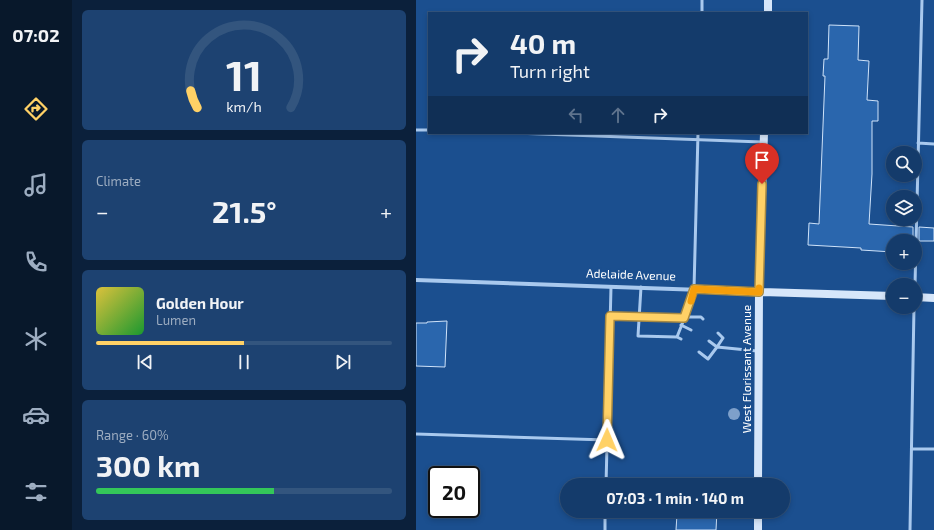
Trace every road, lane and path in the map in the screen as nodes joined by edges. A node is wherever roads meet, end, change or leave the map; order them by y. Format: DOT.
graph roads {
  1 [pos="702,0"];
  2 [pos="768,0"];
  3 [pos="922,0"];
  4 [pos="702,12"];
  5 [pos="768,12"];
  6 [pos="416,130"];
  7 [pos="428,130"];
  8 [pos="540,134"];
  9 [pos="698,134"];
  10 [pos="764,134"];
  11 [pos="698,140"];
  12 [pos="764,142"];
  13 [pos="918,143"];
  14 [pos="934,144"];
  15 [pos="915,278"];
  16 [pos="416,280"];
  17 [pos="611,287"];
  18 [pos="641,288"];
  19 [pos="694,289"];
  20 [pos="759,292"];
  21 [pos="886,296"];
  22 [pos="922,297"];
  23 [pos="934,298"];
  24 [pos="914,314"];
  25 [pos="610,316"];
  26 [pos="640,317"];
  27 [pos="684,318"];
  28 [pos="703,319"];
  29 [pos="681,325"];
  30 [pos="691,330"];
  31 [pos="718,333"];
  32 [pos="677,337"];
  33 [pos="681,339"];
  34 [pos="709,342"];
  35 [pos="718,347"];
  36 [pos="759,351"];
  37 [pos="699,352"];
  38 [pos="416,434"];
  39 [pos="607,440"];
  40 [pos="912,449"];
  41 [pos="934,449"];
  42 [pos="606,478"];
  43 [pos="758,478"];
  44 [pos="605,518"];
  45 [pos="758,518"];
  46 [pos="605,530"];
  47 [pos="758,530"];
  48 [pos="910,530"];
  1 -- 4 [label="lane"];
  2 -- 5 [label="main road"];
  3 -- 13 [label="lane"];
  6 -- 7 [label="lane"];
  8 -- 11 [label="lane"];
  9 -- 11 [label="lane"];
  10 -- 12 [label="main road, West Florissant Avenue"];
  11 -- 12 [label="lane"];
  11 -- 19 [label="lane"];
  12 -- 20 [label="main road, West Florissant Avenue"];
  13 -- 14 [label="lane"];
  13 -- 15 [label="lane"];
  16 -- 17 [label="street, Adelaide Avenue"];
  17 -- 18 [label="street, Adelaide Avenue"];
  17 -- 25 [label="lane"];
  18 -- 19 [label="street, Adelaide Avenue"];
  18 -- 26 [label="lane"];
  19 -- 20 [label="street, Adelaide Avenue"];
  19 -- 27 [label="lane"];
  20 -- 21 [label="main road, Adelaide Avenue"];
  20 -- 36 [label="main road, West Florissant Avenue"];
  22 -- 23 [label="main road"];
  24 -- 40 [label="lane"];
  25 -- 26 [label="lane"];
  25 -- 39 [label="lane"];
  26 -- 27 [label="lane"];
  26 -- 32 [label="lane"];
  27 -- 28 [label="lane"];
  27 -- 29 [label="lane"];
  29 -- 30 [label="lane"];
  29 -- 32 [label="lane"];
  31 -- 35 [label="lane"];
  32 -- 33 [label="lane"];
  34 -- 35 [label="lane"];
  35 -- 36 [label="lane"];
  35 -- 37 [label="lane"];
  36 -- 43 [label="main road, West Florissant Avenue"];
  38 -- 39 [label="lane"];
  39 -- 42 [label="lane"];
  40 -- 41 [label="lane"];
  40 -- 48 [label="lane"];
  44 -- 46 [label="lane"];
  45 -- 47 [label="main road"];
}
